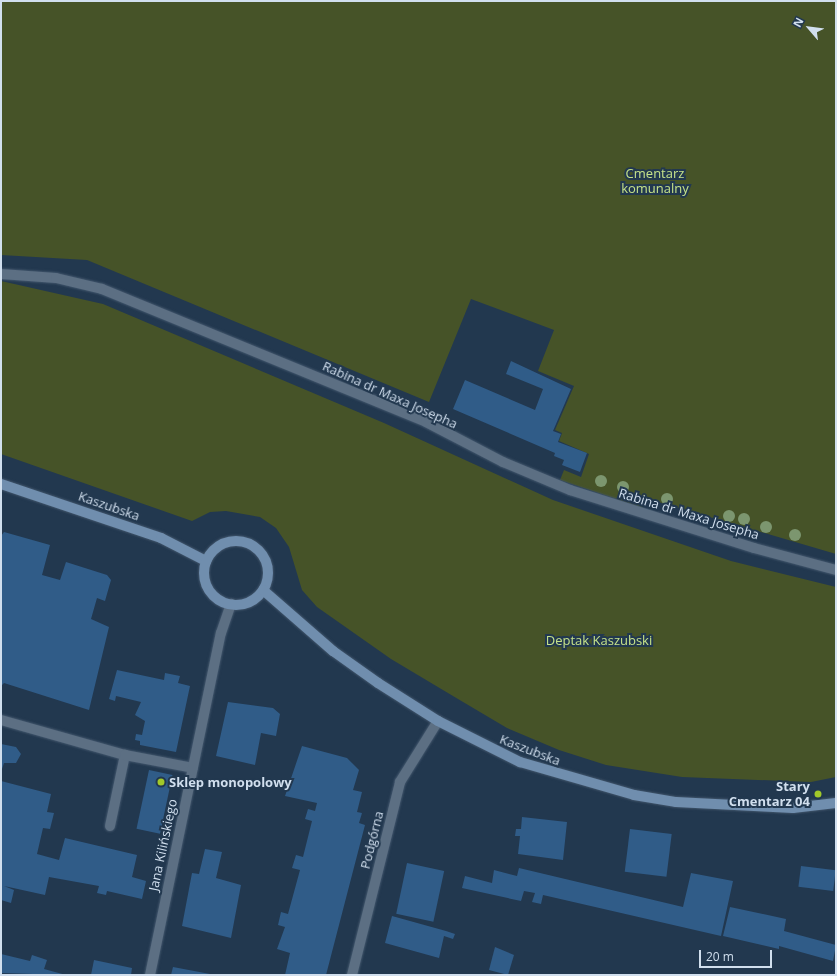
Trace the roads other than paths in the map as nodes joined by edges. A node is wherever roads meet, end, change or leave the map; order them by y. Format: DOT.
graph roads {
  1 [pos="1,274"];
  2 [pos="1,484"];
  3 [pos="206,561"];
  4 [pos="836,570"];
  5 [pos="263,590"];
  6 [pos="231,604"];
  7 [pos="1,720"];
  8 [pos="438,721"];
  9 [pos="125,755"];
  10 [pos="193,768"];
  11 [pos="836,803"];
  12 [pos="110,826"];
  13 [pos="150,975"];
  14 [pos="352,975"];
  1 -- 4 [label="street, Rabina dr Maxa Josepha"];
  2 -- 3 [label="main road, Kaszubska"];
  3 -- 5 [label="main road"];
  3 -- 6 [label="main road"];
  5 -- 6 [label="main road"];
  5 -- 8 [label="main road, Kaszubska"];
  6 -- 10 [label="street, Jana Kilińskiego"];
  7 -- 9 [label="street"];
  8 -- 11 [label="main road, Kaszubska"];
  8 -- 14 [label="street, Podgórna"];
  9 -- 10 [label="street"];
  9 -- 12 [label="street"];
  10 -- 13 [label="street, Jana Kilińskiego"];
}
